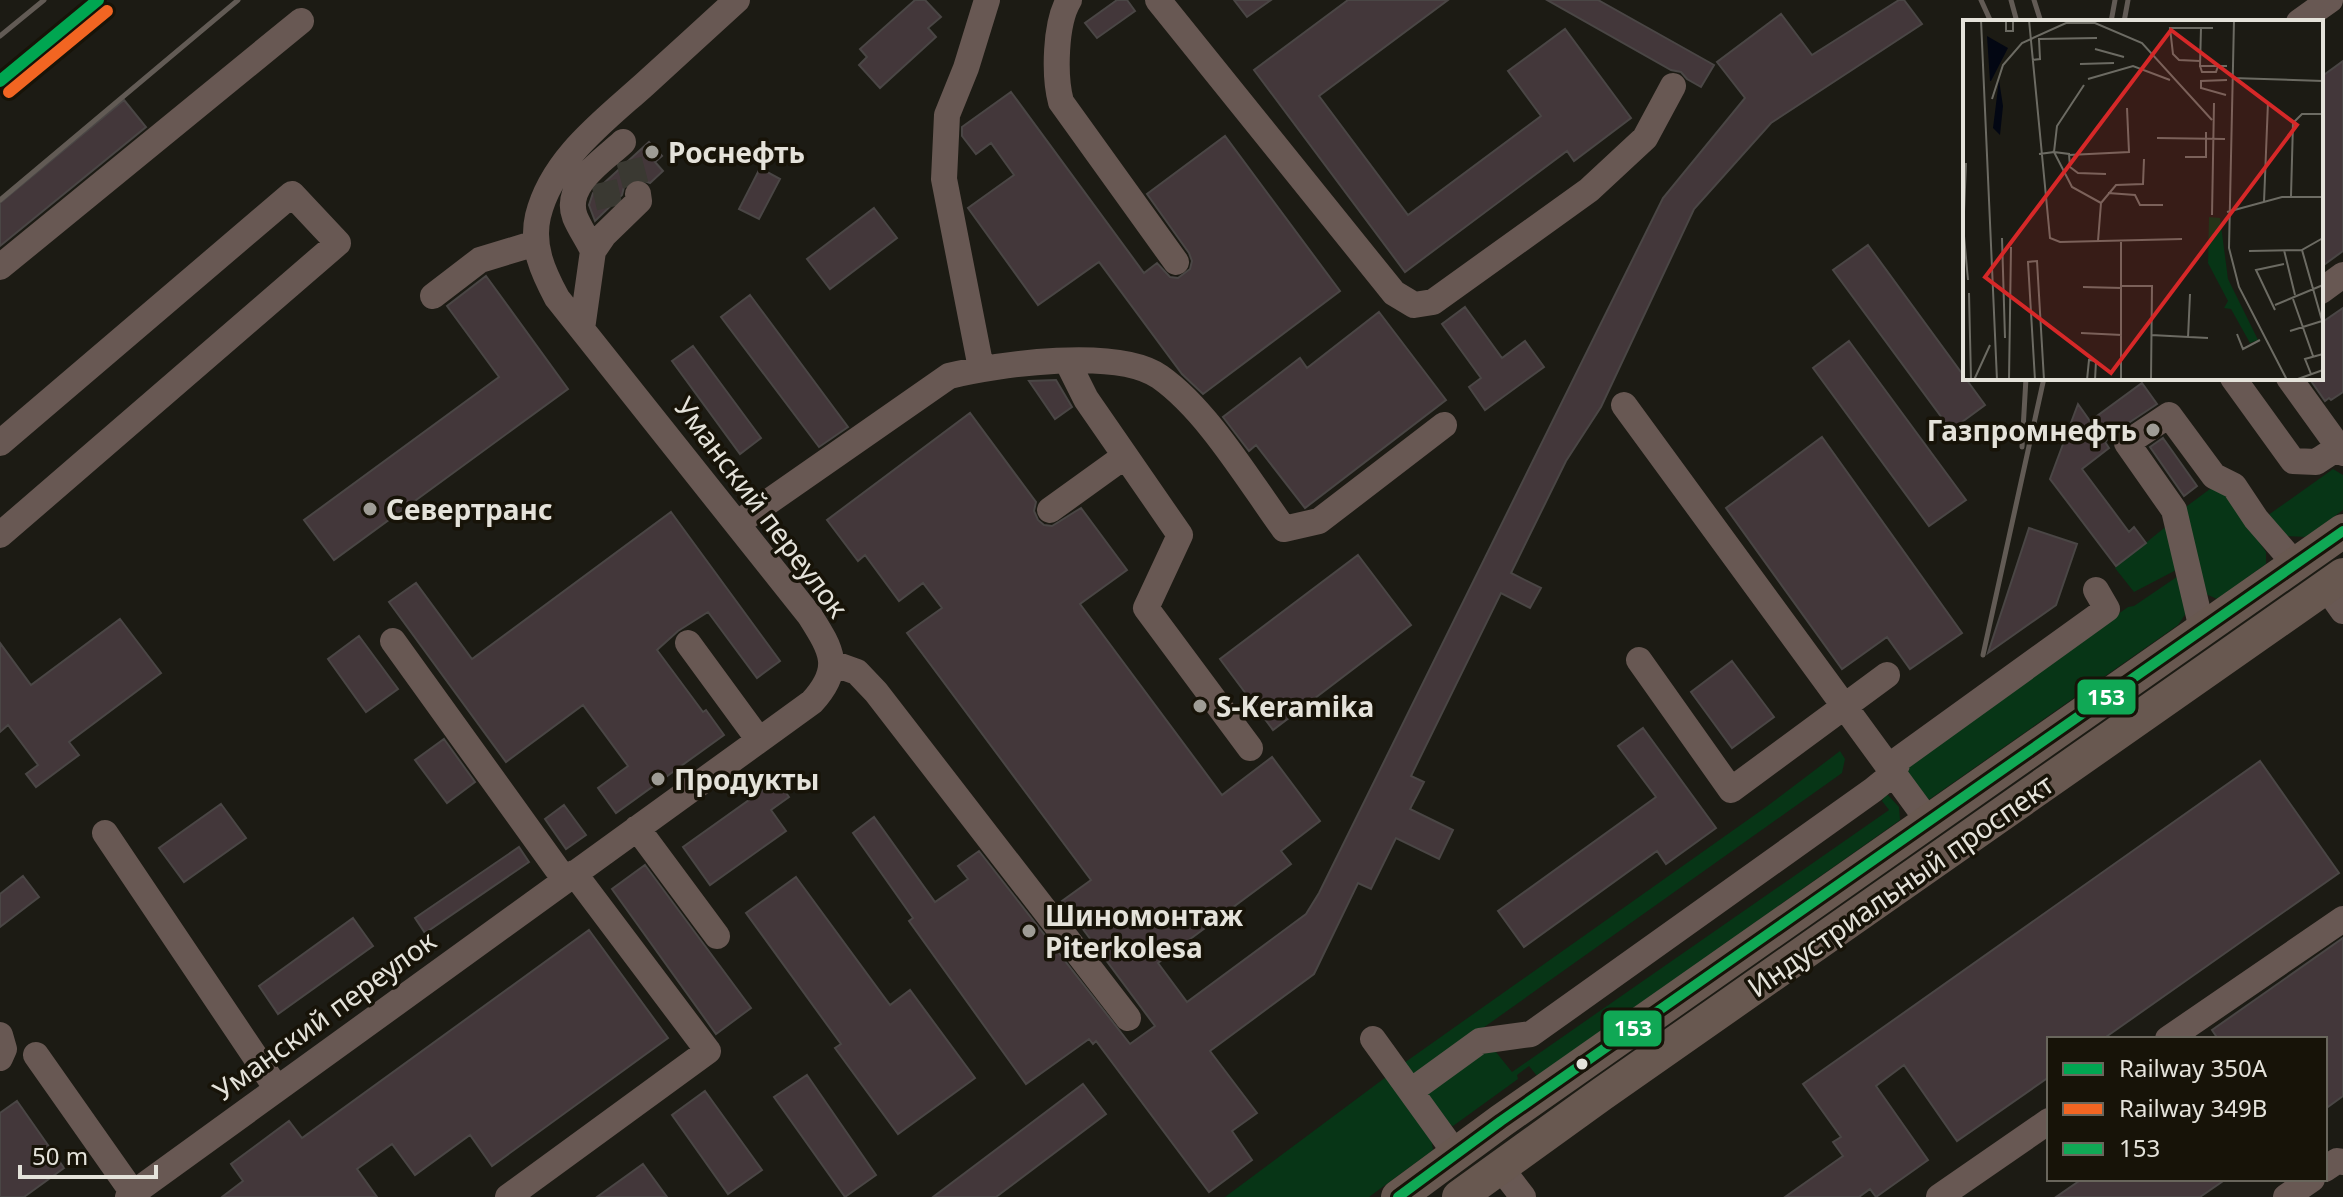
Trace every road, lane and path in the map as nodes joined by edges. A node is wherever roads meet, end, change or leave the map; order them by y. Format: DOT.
graph roads {
  1 [pos="737,0"];
  2 [pos="987,0"];
  3 [pos="1069,0"];
  4 [pos="1158,0"];
  5 [pos="2330,0"];
  6 [pos="2302,20"];
  7 [pos="301,21"];
  8 [pos="1673,86"];
  9 [pos="616,110"];
  10 [pos="638,194"];
  11 [pos="536,243"];
  12 [pos="593,251"];
  13 [pos="1176,262"];
  14 [pos="0,267"];
  15 [pos="2343,275"];
  16 [pos="2323,290"];
  17 [pos="433,296"];
  18 [pos="582,329"];
  19 [pos="1067,361"];
  20 [pos="981,368"];
  21 [pos="2234,380"];
  22 [pos="2290,380"];
  23 [pos="1624,405"];
  24 [pos="1444,425"];
  25 [pos="0,443"];
  26 [pos="2341,450"];
  27 [pos="1125,456"];
  28 [pos="1050,510"];
  29 [pos="738,523"];
  30 [pos="2343,531"];
  31 [pos="0,535"];
  32 [pos="2296,565"];
  33 [pos="2096,590"];
  34 [pos="2337,591"];
  35 [pos="2202,629"];
  36 [pos="393,641"];
  37 [pos="688,643"];
  38 [pos="1639,660"];
  39 [pos="832,663"];
  40 [pos="1887,675"];
  41 [pos="1845,707"];
  42 [pos="759,740"];
  43 [pos="1250,748"];
  44 [pos="1894,773"];
  45 [pos="1929,822"];
  46 [pos="637,828"];
  47 [pos="105,833"];
  48 [pos="569,876"];
  49 [pos="2343,919"];
  50 [pos="717,936"];
  51 [pos="1128,1018"];
  52 [pos="0,1035"];
  53 [pos="2171,1037"];
  54 [pos="1373,1039"];
  55 [pos="36,1055"];
  56 [pos="0,1058"];
  57 [pos="277,1089"];
  58 [pos="1411,1091"];
  59 [pos="2047,1122"];
  60 [pos="1456,1154"];
  61 [pos="1500,1167"];
  62 [pos="2309,1181"];
  63 [pos="131,1195"];
  64 [pos="508,1197"];
  65 [pos="1398,1197"];
  66 [pos="1459,1197"];
  67 [pos="1523,1197"];
  68 [pos="1939,1197"];
  69 [pos="2286,1197"];
  1 -- 9 [label="street, Уманский переулок"];
  2 -- 20 [label="street"];
  3 -- 13 [label="street"];
  4 -- 8 [label="street"];
  5 -- 6 [label="street"];
  7 -- 14 [label="street"];
  9 -- 11 [label="street, Уманский переулок"];
  9 -- 12 [label="street"];
  10 -- 12 [label="street"];
  11 -- 17 [label="street"];
  11 -- 18 [label="street, Уманский переулок"];
  12 -- 18 [label="street"];
  15 -- 16 [label="street"];
  18 -- 29 [label="street, Уманский переулок"];
  19 -- 20 [label="street"];
  19 -- 24 [label="street"];
  19 -- 27 [label="street"];
  20 -- 29 [label="street"];
  21 -- 26 [label="street"];
  22 -- 26 [label="street"];
  23 -- 41 [label="street"];
  25 -- 31 [label="street"];
  27 -- 28 [label="street"];
  27 -- 43 [label="street"];
  29 -- 39 [label="street, Уманский переулок"];
  30 -- 32 [label="main road, Индустриальный проспект"];
  32 -- 35 [label="main road, Индустриальный проспект"];
  32 -- 35 [label="street"];
  33 -- 44 [label="street"];
  34 -- 61 [label="main road, Индустриальный проспект"];
  35 -- 45 [label="main road, Индустриальный проспект"];
  36 -- 48 [label="street"];
  37 -- 42 [label="street"];
  38 -- 41 [label="street"];
  39 -- 42 [label="street, Уманский переулок"];
  39 -- 51 [label="street"];
  40 -- 41 [label="street"];
  41 -- 44 [label="street"];
  42 -- 46 [label="street, Уманский переулок"];
  44 -- 45 [label="street"];
  44 -- 58 [label="street"];
  45 -- 60 [label="main road, Индустриальный проспект"];
  46 -- 48 [label="street, Уманский переулок"];
  46 -- 50 [label="street"];
  47 -- 57 [label="street"];
  48 -- 57 [label="street, Уманский переулок"];
  48 -- 64 [label="street"];
  49 -- 53 [label="street"];
  52 -- 56 [label="street"];
  54 -- 58 [label="street"];
  55 -- 63 [label="street"];
  57 -- 63 [label="street, Уманский переулок"];
  58 -- 60 [label="street"];
  59 -- 68 [label="street"];
  60 -- 65 [label="main road, Индустриальный проспект"];
  61 -- 66 [label="main road, Индустриальный проспект"];
  61 -- 67 [label="street"];
  62 -- 69 [label="street"];
}
